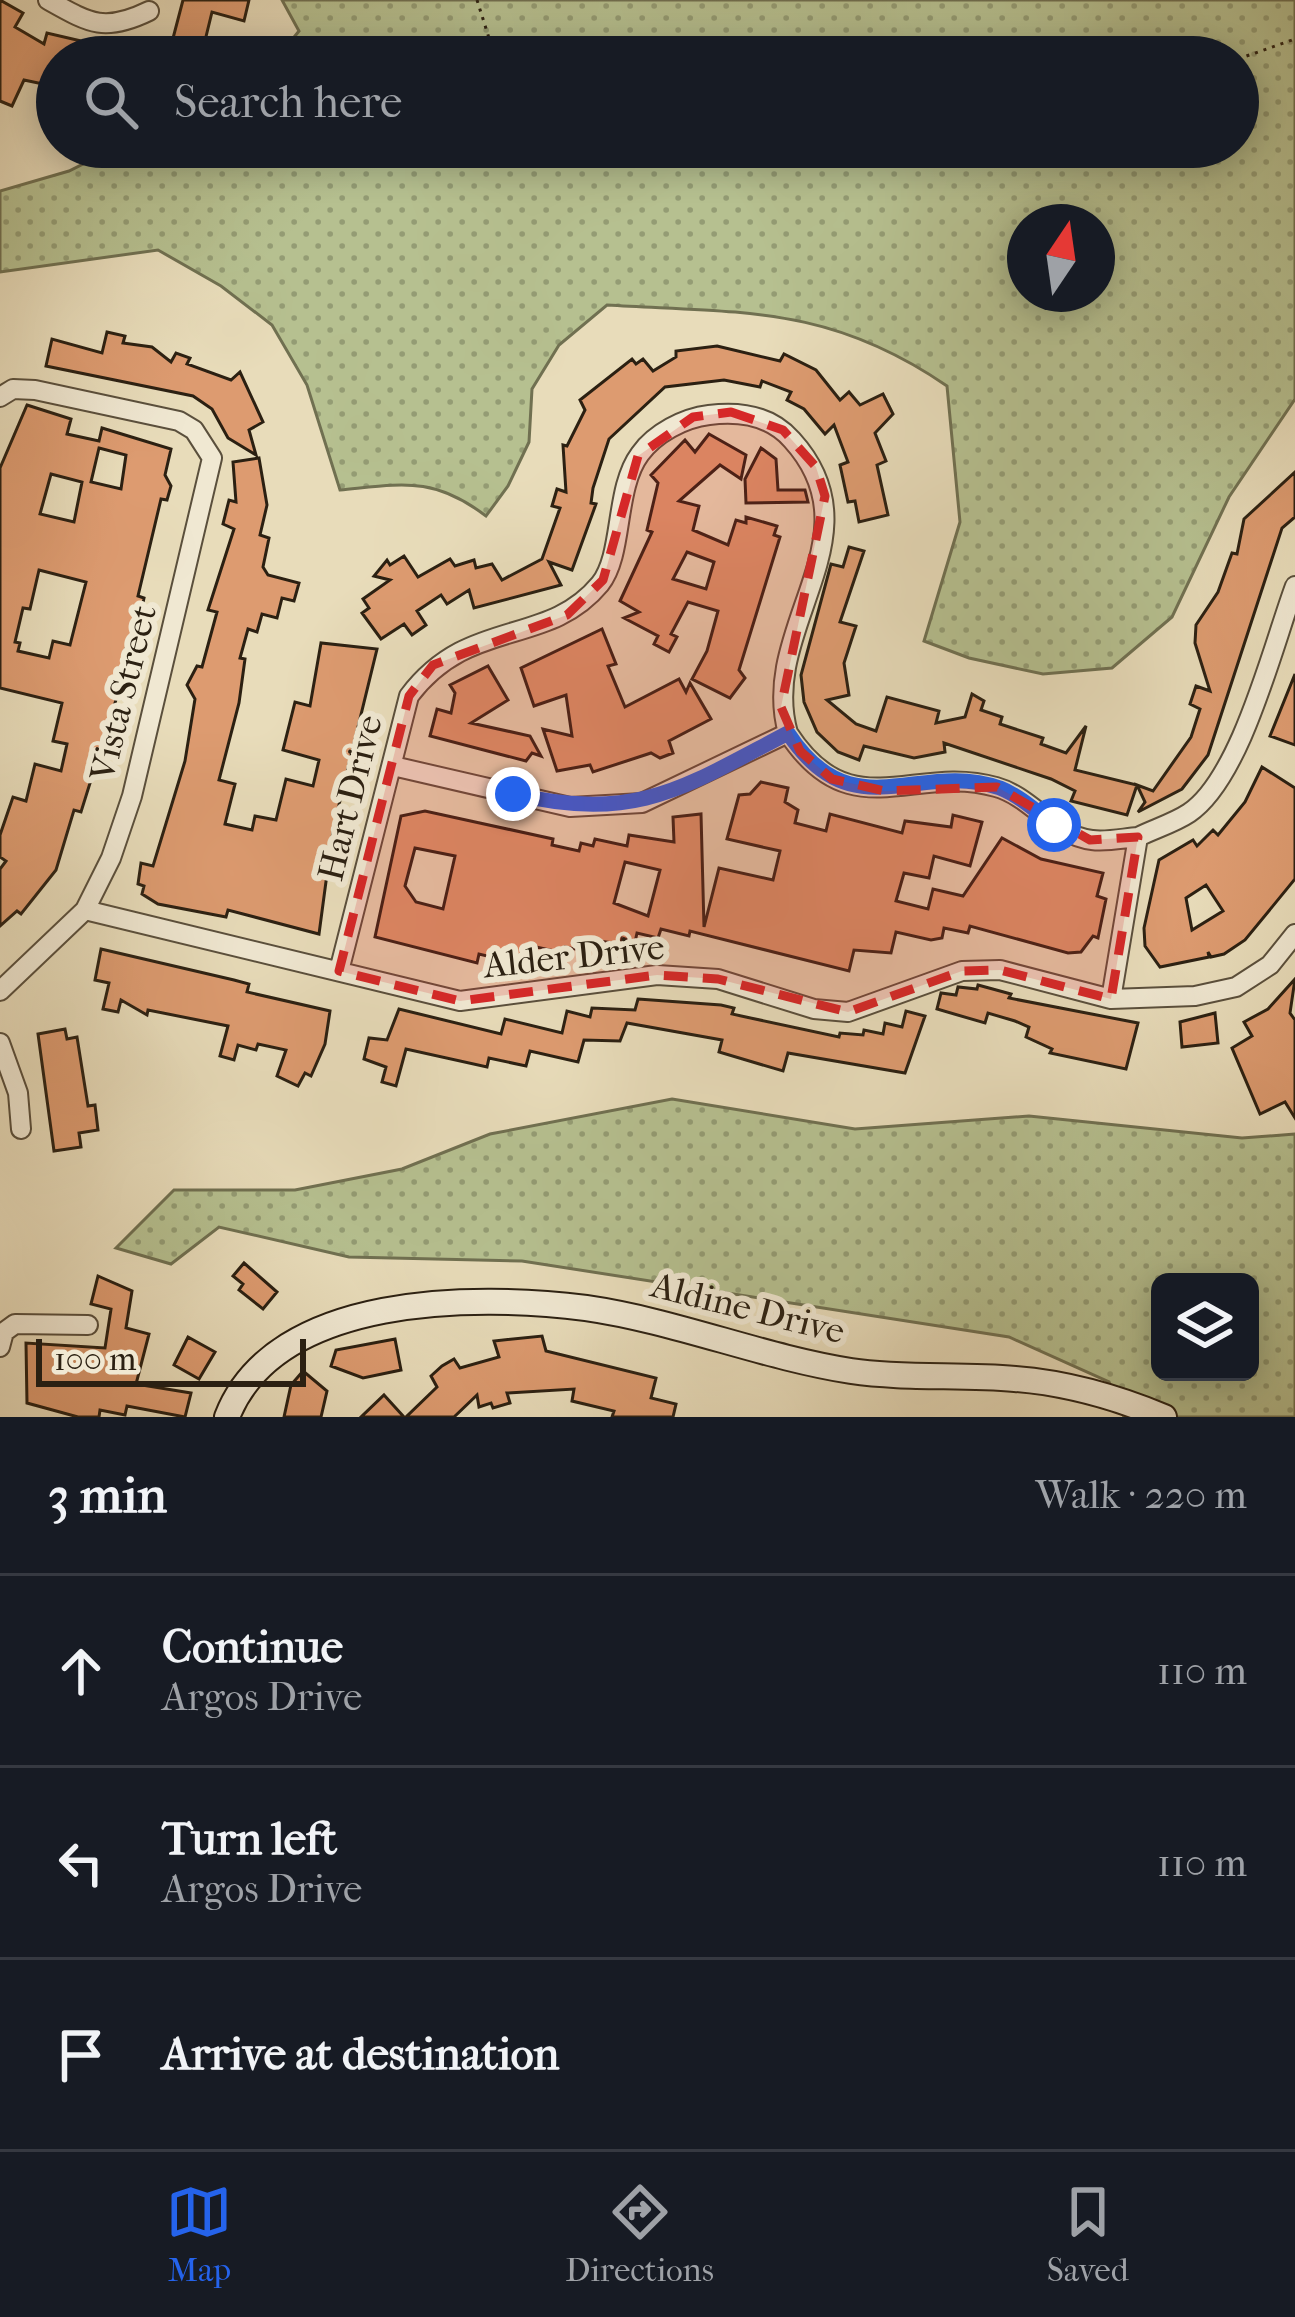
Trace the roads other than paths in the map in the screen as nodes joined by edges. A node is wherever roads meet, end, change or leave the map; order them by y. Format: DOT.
graph roads {
  1 [pos="47,0"];
  2 [pos="148,11"];
  3 [pos="0,397"];
  4 [pos="1295,586"];
  5 [pos="788,733"];
  6 [pos="393,766"];
  7 [pos="1138,837"];
  8 [pos="85,910"];
  9 [pos="1295,934"];
  10 [pos="339,971"];
  11 [pos="0,991"];
  12 [pos="1111,1000"];
  13 [pos="0,1043"];
  14 [pos="21,1129"];
  15 [pos="88,1325"];
  16 [pos="0,1347"];
  17 [pos="227,1417"];
  18 [pos="1164,1417"];
  1 -- 2 [label="street"];
  3 -- 8 [label="street, Vista Street"];
  4 -- 7 [label="street"];
  5 -- 6 [label="street"];
  5 -- 6 [label="street, Hart Drive"];
  5 -- 7 [label="street"];
  6 -- 10 [label="street, Hart Drive"];
  7 -- 12 [label="street"];
  8 -- 10 [label="street, Alder Drive"];
  8 -- 11 [label="street"];
  9 -- 12 [label="street, Alder Drive"];
  10 -- 12 [label="street, Alder Drive"];
  13 -- 14 [label="street"];
  15 -- 16 [label="street"];
  17 -- 18 [label="main road, Aldine Drive"];
}
